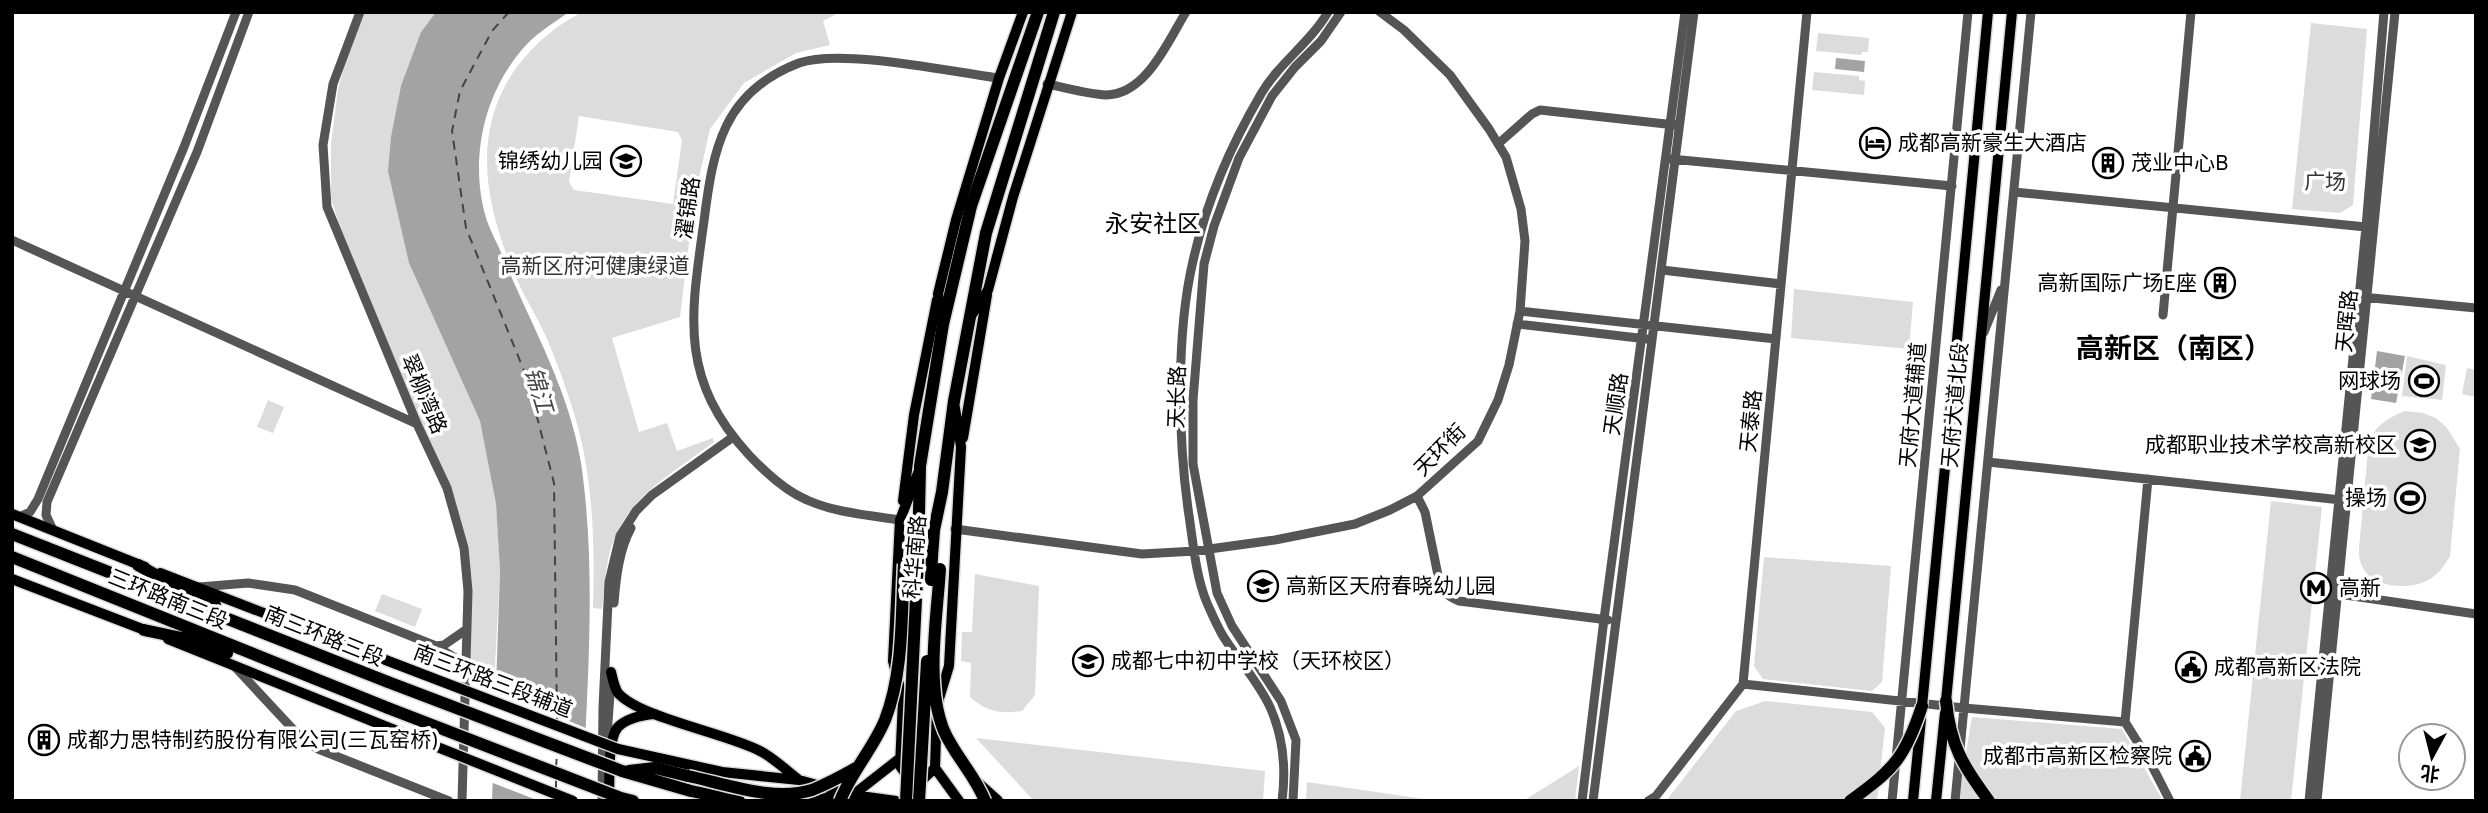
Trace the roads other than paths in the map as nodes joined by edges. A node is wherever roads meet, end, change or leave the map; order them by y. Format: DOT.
graph roads {
  1 [pos="236,12"];
  2 [pos="249,12"];
  3 [pos="360,12"];
  4 [pos="1023,12"];
  5 [pos="1038,12"];
  6 [pos="1054,12"];
  7 [pos="1072,12"];
  8 [pos="1186,12"];
  9 [pos="1328,12"];
  10 [pos="1341,12"];
  11 [pos="1380,12"];
  12 [pos="1685,12"];
  13 [pos="1694,12"];
  14 [pos="1807,12"];
  15 [pos="1968,12"];
  16 [pos="1989,12"];
  17 [pos="2012,12"];
  18 [pos="2031,12"];
  19 [pos="2191,12"];
  20 [pos="2384,12"];
  21 [pos="2395,12"];
  22 [pos="999,78"];
  23 [pos="1047,84"];
  24 [pos="1675,125"];
  25 [pos="1499,144"];
  26 [pos="1670,159"];
  27 [pos="973,161"];
  28 [pos="1791,171"];
  29 [pos="1952,186"];
  30 [pos="2014,192"];
  31 [pos="971,206"];
  32 [pos="1010,207"];
  33 [pos="2173,209"];
  34 [pos="2366,227"];
  35 [pos="986,233"];
  36 [pos="12,240"];
  37 [pos="1662,270"];
  38 [pos="2005,279"];
  39 [pos="1781,284"];
  40 [pos="124,289"];
  41 [pos="988,290"];
  42 [pos="938,294"];
  43 [pos="136,296"];
  44 [pos="2363,297"];
  45 [pos="2476,308"];
  46 [pos="1520,311"];
  47 [pos="2163,315"];
  48 [pos="970,318"];
  49 [pos="943,324"];
  50 [pos="1517,324"];
  51 [pos="1644,325"];
  52 [pos="1656,326"];
  53 [pos="1643,338"];
  54 [pos="1776,339"];
  55 [pos="1654,340"];
  56 [pos="1980,340"];
  57 [pos="954,401"];
  58 [pos="417,424"];
  59 [pos="733,438"];
  60 [pos="961,447"];
  61 [pos="1988,462"];
  62 [pos="920,466"];
  63 [pos="2148,479"];
  64 [pos="919,491"];
  65 [pos="942,492"];
  66 [pos="1418,496"];
  67 [pos="2342,500"];
  68 [pos="16,516"];
  69 [pos="900,520"];
  70 [pos="955,529"];
  71 [pos="53,530"];
  72 [pos="12,534"];
  73 [pos="1208,549"];
  74 [pos="1195,551"];
  75 [pos="12,557"];
  76 [pos="138,565"];
  77 [pos="12,579"];
  78 [pos="199,587"];
  79 [pos="2333,593"];
  80 [pos="2476,614"];
  81 [pos="1604,619"];
  82 [pos="1616,621"];
  83 [pos="467,629"];
  84 [pos="144,630"];
  85 [pos="436,646"];
  86 [pos="309,650"];
  87 [pos="233,664"];
  88 [pos="611,672"];
  89 [pos="467,676"];
  90 [pos="1743,684"];
  91 [pos="366,699"];
  92 [pos="1902,700"];
  93 [pos="1946,701"];
  94 [pos="1922,706"];
  95 [pos="1964,708"];
  96 [pos="655,714"];
  97 [pos="2125,722"];
  98 [pos="899,759"];
  99 [pos="857,768"];
  100 [pos="935,768"];
  101 [pos="622,771"];
  102 [pos="799,780"];
  103 [pos="462,782"];
  104 [pos="978,784"];
  105 [pos="853,795"];
  106 [pos="446,799"];
  107 [pos="616,800"];
  108 [pos="1582,800"];
  109 [pos="461,801"];
  110 [pos="573,801"];
  111 [pos="739,801"];
  112 [pos="813,801"];
  113 [pos="840,801"];
  114 [pos="896,801"];
  115 [pos="906,801"];
  116 [pos="919,801"];
  117 [pos="959,801"];
  118 [pos="985,801"];
  119 [pos="997,801"];
  120 [pos="1282,801"];
  121 [pos="1293,801"];
  122 [pos="1594,801"];
  123 [pos="1648,801"];
  124 [pos="1850,801"];
  125 [pos="1892,801"];
  126 [pos="1913,801"];
  127 [pos="1936,801"];
  128 [pos="1955,801"];
  129 [pos="1989,801"];
  130 [pos="2170,801"];
  131 [pos="2309,801"];
  132 [pos="2317,801"];
  1 -- 40 [label="street"];
  2 -- 43 [label="street"];
  3 -- 58 [label="street, 翠柳湾路"];
  4 -- 22 [label="main road, 科华南路"];
  5 -- 31 [label="highway, 科华南路"];
  6 -- 35 [label="highway, 科华南路"];
  7 -- 23 [label="main road, 科华南路"];
  8 -- 23 [label="street"];
  9 -- 74 [label="street, 天长路"];
  10 -- 73 [label="street, 天长路"];
  11 -- 25 [label="street, 天环街"];
  12 -- 24 [label="street, 天顺路"];
  13 -- 24 [label="street, 天顺路"];
  14 -- 28 [label="street, 天泰路"];
  15 -- 29 [label="street, 天府大道辅道"];
  16 -- 94 [label="main road, 天府大道北段, bridge"];
  17 -- 56 [label="main road, 天府大道北段"];
  18 -- 30 [label="street"];
  19 -- 33 [label="street"];
  20 -- 34 [label="street, 天晖路"];
  21 -- 44 [label="street, 天晖路"];
  22 -- 27 [label="main road, 科华南路"];
  22 -- 59 [label="street, 濯锦路"];
  23 -- 32 [label="main road, 科华南路"];
  24 -- 25 [label="street"];
  24 -- 26 [label="street, 天顺路"];
  25 -- 46 [label="street, 天环街"];
  26 -- 28 [label="street"];
  26 -- 37 [label="street, 天顺路"];
  26 -- 51 [label="street, 天顺路"];
  27 -- 31 [label="main road"];
  27 -- 42 [label="main road, 科华南路"];
  28 -- 29 [label="street"];
  28 -- 39 [label="street, 天泰路"];
  29 -- 92 [label="street, 天府大道辅道"];
  30 -- 33 [label="street"];
  30 -- 38 [label="street"];
  31 -- 49 [label="highway, 科华南路"];
  32 -- 35 [label="main road"];
  32 -- 41 [label="main road, 科华南路"];
  33 -- 34 [label="street"];
  33 -- 47 [label="street"];
  34 -- 44 [label="street, 天晖路"];
  35 -- 48 [label="highway, 科华南路"];
  36 -- 40 [label="street"];
  37 -- 39 [label="street"];
  37 -- 52 [label="street, 天顺路"];
  38 -- 56 [label="street"];
  38 -- 61 [label="street"];
  39 -- 54 [label="street, 天泰路"];
  40 -- 43 [label="street"];
  40 -- 68 [label="street"];
  41 -- 48 [label="main road, 科华南路"];
  41 -- 60 [label="main road"];
  42 -- 49 [label="main road, 科华南路"];
  42 -- 69 [label="main road"];
  43 -- 58 [label="street"];
  43 -- 71 [label="street"];
  44 -- 45 [label="street"];
  44 -- 67 [label="street, 天晖路"];
  46 -- 50 [label="street, 天环街"];
  46 -- 51 [label="street"];
  48 -- 57 [label="highway, 科华南路"];
  49 -- 62 [label="highway, 科华南路"];
  50 -- 53 [label="street"];
  50 -- 66 [label="street, 天环街"];
  51 -- 52 [label="street"];
  51 -- 53 [label="street, 天顺路"];
  52 -- 54 [label="street"];
  52 -- 55 [label="street, 天顺路"];
  53 -- 55 [label="street"];
  53 -- 81 [label="street, 天顺路"];
  54 -- 90 [label="street, 天泰路"];
  55 -- 82 [label="street, 天顺路"];
  56 -- 93 [label="main road, 天府大道北段"];
  57 -- 60 [label="main road"];
  57 -- 65 [label="highway, 科华南路"];
  58 -- 83 [label="street, 翠柳湾路"];
  59 -- 69 [label="street, 濯锦路"];
  59 -- 88 [label="street"];
  59 -- 107 [label="street"];
  60 -- 70 [label="main road"];
  61 -- 63 [label="street"];
  61 -- 95 [label="street"];
  62 -- 64 [label="highway, 科华南路"];
  62 -- 69 [label="main road"];
  63 -- 67 [label="street"];
  63 -- 97 [label="street"];
  64 -- 99 [label="highway, bridge"];
  64 -- 115 [label="highway, 科华南路, bridge"];
  65 -- 104 [label="highway, bridge"];
  65 -- 116 [label="highway, 科华南路, bridge"];
  66 -- 73 [label="street, 天环街"];
  66 -- 81 [label="street"];
  67 -- 79 [label="street, 天晖路"];
  68 -- 71 [label="main road, 南三环路三段辅道"];
  69 -- 98 [label="main road"];
  70 -- 74 [label="street, 天环街"];
  70 -- 100 [label="main road"];
  71 -- 76 [label="main road, 南三环路三段辅道"];
  72 -- 86 [label="highway, 南三环路三段"];
  73 -- 74 [label="street, 天环街"];
  73 -- 121 [label="street, 天长路"];
  74 -- 120 [label="street, 天长路"];
  75 -- 91 [label="highway, 三环路南三段"];
  76 -- 78 [label="main road, 南三环路三段辅道"];
  76 -- 86 [label="highway"];
  77 -- 84 [label="main road"];
  78 -- 85 [label="street"];
  78 -- 102 [label="main road, 南三环路三段辅道, bridge"];
  79 -- 80 [label="street"];
  79 -- 131 [label="street, 天晖路"];
  79 -- 132 [label="street, 天晖路"];
  81 -- 82 [label="street"];
  81 -- 108 [label="street, 天顺路"];
  82 -- 122 [label="street, 天顺路"];
  83 -- 85 [label="street"];
  83 -- 89 [label="street, 翠柳湾路"];
  84 -- 87 [label="main road"];
  84 -- 91 [label="highway"];
  85 -- 89 [label="street"];
  86 -- 101 [label="highway, 南三环路三段, bridge"];
  87 -- 106 [label="street"];
  87 -- 110 [label="main road, bridge"];
  88 -- 96 [label="main road"];
  88 -- 107 [label="street"];
  89 -- 103 [label="street, 翠柳湾路"];
  90 -- 92 [label="street"];
  90 -- 123 [label="street"];
  91 -- 107 [label="highway, 三环路南三段, bridge"];
  92 -- 95 [label="street"];
  92 -- 125 [label="street, 天府大道辅道"];
  93 -- 127 [label="main road, 天府大道北段, bridge"];
  93 -- 129 [label="highway, bridge"];
  94 -- 124 [label="highway, bridge"];
  94 -- 126 [label="main road, 天府大道北段, bridge"];
  95 -- 97 [label="street"];
  95 -- 128 [label="street"];
  96 -- 102 [label="main road"];
  96 -- 107 [label="main road"];
  97 -- 130 [label="street"];
  98 -- 100 [label="main road"];
  98 -- 105 [label="main road"];
  99 -- 101 [label="highway, bridge"];
  99 -- 113 [label="highway, bridge"];
  100 -- 117 [label="main road"];
  101 -- 111 [label="highway"];
  102 -- 105 [label="main road, 南三环路三段辅道"];
  103 -- 106 [label="street"];
  103 -- 109 [label="street, 翠柳湾路"];
  104 -- 118 [label="highway, bridge"];
  104 -- 119 [label="highway"];
  105 -- 112 [label="highway"];
  105 -- 114 [label="main road, 南三环路三段辅道"];
  108 -- 122 [label="street"];
}
